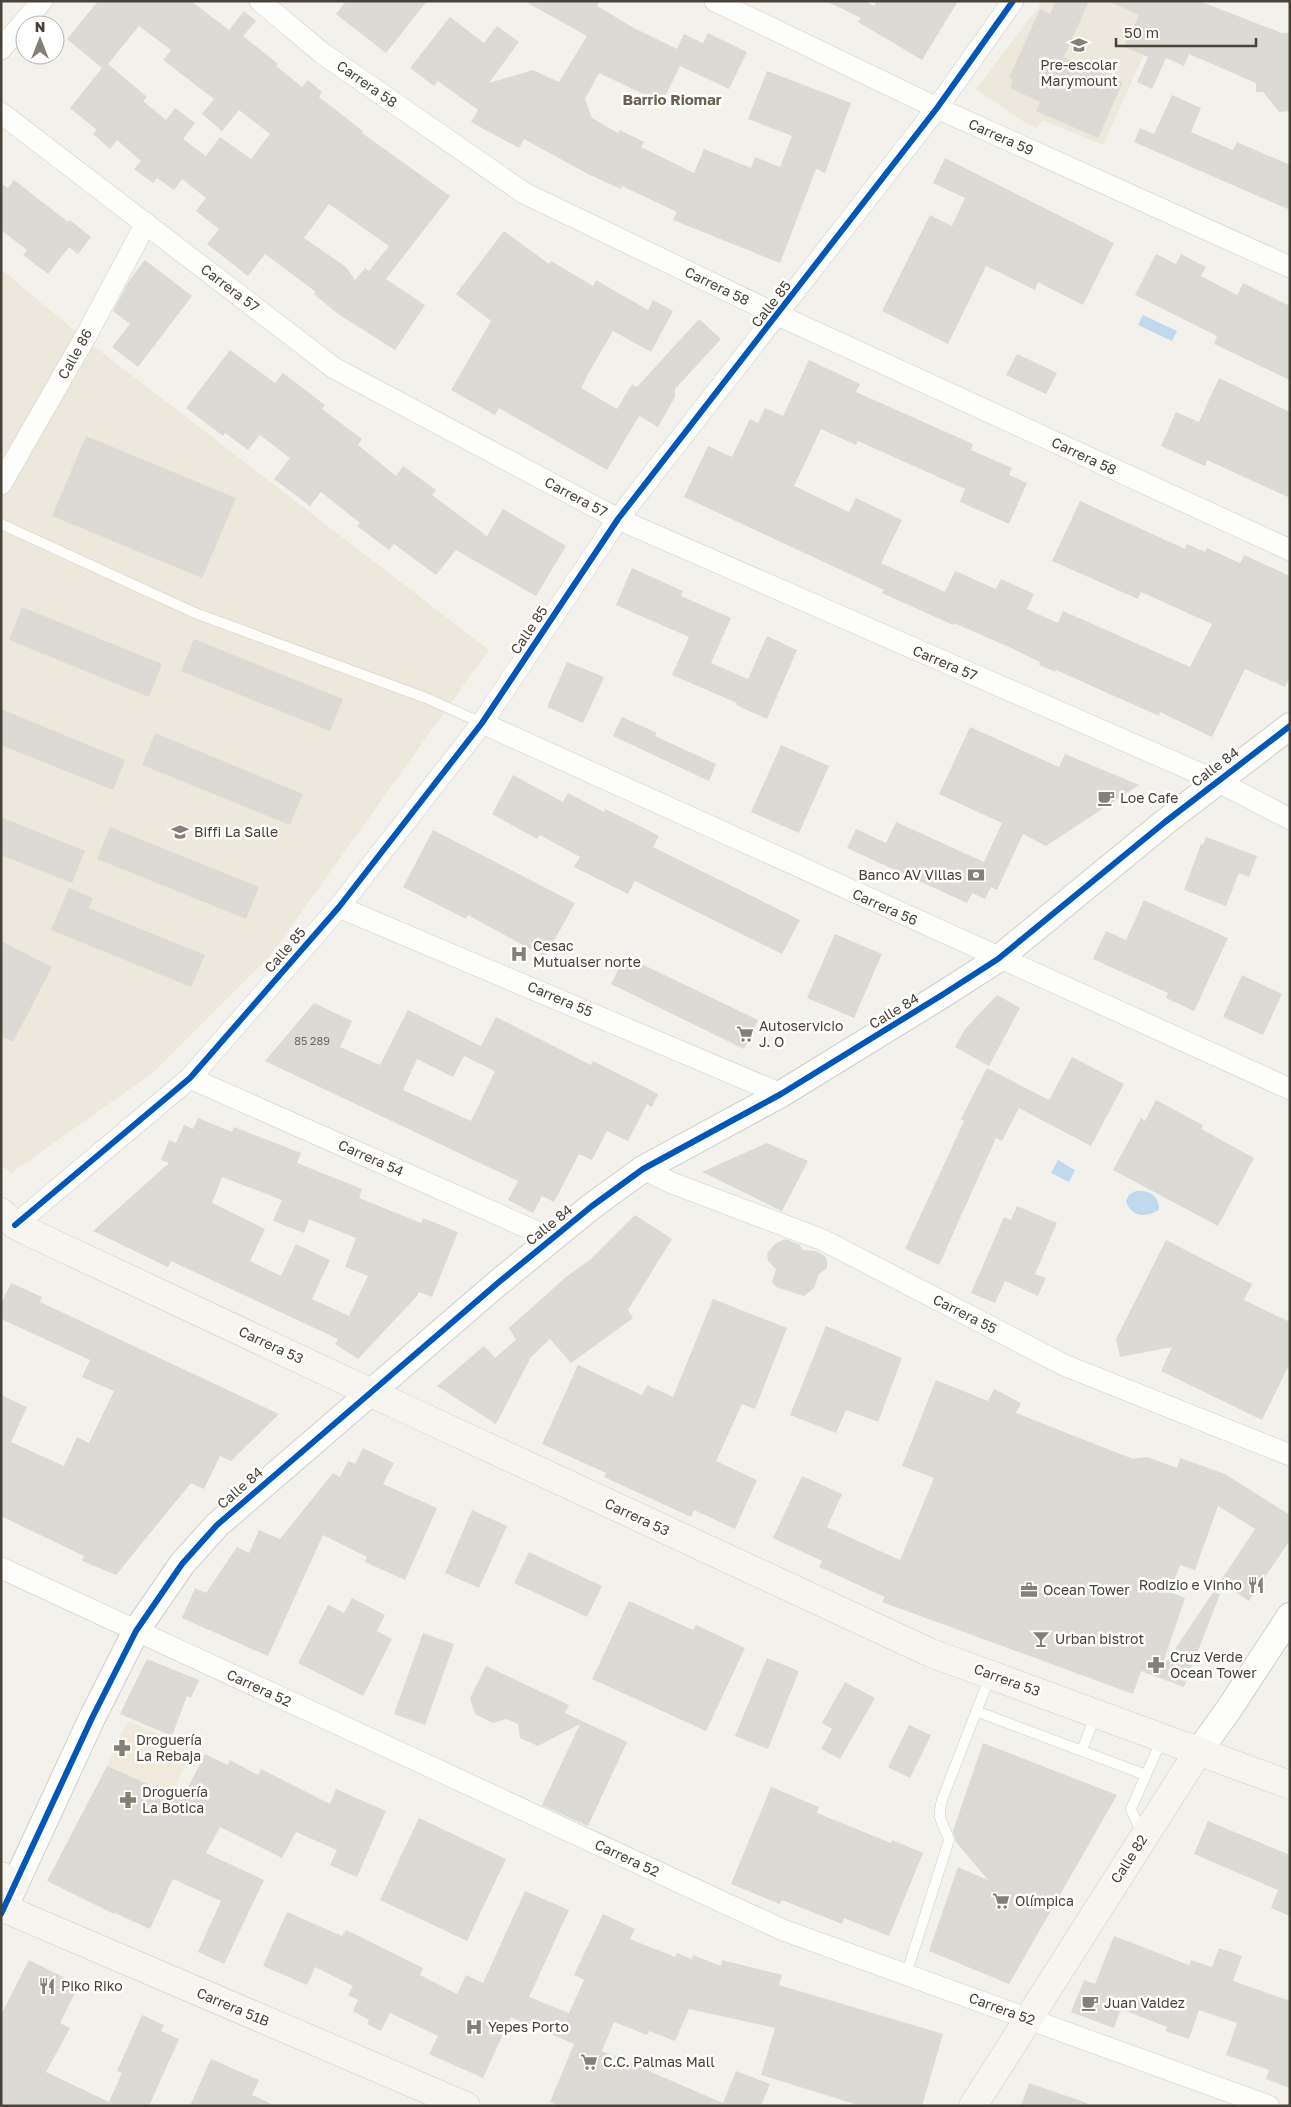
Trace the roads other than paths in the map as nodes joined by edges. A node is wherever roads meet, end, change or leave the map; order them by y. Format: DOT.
graph roads {
  1 [pos="42,1"];
  2 [pos="260,1"];
  3 [pos="714,1"];
  4 [pos="1013,1"];
  5 [pos="1,49"];
  6 [pos="937,108"];
  7 [pos="1,113"];
  8 [pos="146,224"];
  9 [pos="1290,267"];
  10 [pos="778,316"];
  11 [pos="1,484"];
  12 [pos="618,519"];
  13 [pos="1,524"];
  14 [pos="1290,550"];
  15 [pos="482,723"];
  16 [pos="1290,726"];
  17 [pos="1217,781"];
  18 [pos="1290,819"];
  19 [pos="340,907"];
  20 [pos="998,959"];
  21 [pos="190,1078"];
  22 [pos="1290,1089"];
  23 [pos="781,1094"];
  24 [pos="643,1169"];
  25 [pos="8,1218"];
  26 [pos="551,1238"];
  27 [pos="371,1392"];
  28 [pos="1290,1455"];
  29 [pos="1,1568"];
  30 [pos="1290,1616"];
  31 [pos="136,1632"];
  32 [pos="990,1675"];
  33 [pos="976,1711"];
  34 [pos="1096,1714"];
  35 [pos="1162,1738"];
  36 [pos="1082,1750"];
  37 [pos="1198,1752"];
  38 [pos="1146,1774"];
  39 [pos="1290,1785"];
  40 [pos="1143,1837"];
  41 [pos="8,1879"];
  42 [pos="2,1910"];
  43 [pos="906,1975"];
  44 [pos="1028,2019"];
  45 [pos="466,2106"];
  46 [pos="973,2106"];
  47 [pos="1269,2106"];
  1 -- 5 [label="street"];
  2 -- 10 [label="street, Carrera 58"];
  3 -- 6 [label="street, Carrera 59"];
  4 -- 6 [label="street, Calle 85"];
  6 -- 9 [label="street, Carrera 59"];
  6 -- 10 [label="street, Calle 85"];
  7 -- 8 [label="street, Carrera 57"];
  8 -- 11 [label="street, Calle 86"];
  8 -- 12 [label="street, Carrera 57"];
  10 -- 12 [label="street, Calle 85"];
  10 -- 14 [label="street, Carrera 58"];
  12 -- 15 [label="street, Calle 85"];
  12 -- 17 [label="street, Carrera 57"];
  13 -- 15 [label="lane"];
  15 -- 19 [label="street, Calle 85"];
  15 -- 20 [label="street, Carrera 56"];
  16 -- 17 [label="street, Calle 84"];
  17 -- 18 [label="street, Carrera 57"];
  17 -- 20 [label="street, Calle 84"];
  19 -- 21 [label="street, Calle 85"];
  19 -- 23 [label="street, Carrera 55"];
  20 -- 22 [label="street, Carrera 56"];
  20 -- 23 [label="street, Calle 84"];
  21 -- 25 [label="street, Calle 85"];
  21 -- 26 [label="street, Carrera 54"];
  23 -- 24 [label="street, Calle 84"];
  24 -- 26 [label="street, Calle 84"];
  24 -- 28 [label="street, Carrera 55"];
  25 -- 27 [label="main road, Carrera 53"];
  26 -- 27 [label="street, Calle 84"];
  27 -- 31 [label="street, Calle 84"];
  27 -- 32 [label="main road, Carrera 53"];
  29 -- 31 [label="street, Carrera 52"];
  30 -- 37 [label="street, Calle 82"];
  31 -- 41 [label="street, Calle 84"];
  31 -- 43 [label="street, Carrera 52"];
  32 -- 33 [label="lane"];
  32 -- 34 [label="main road, Carrera 53"];
  33 -- 36 [label="lane"];
  33 -- 43 [label="lane"];
  34 -- 35 [label="main road, Carrera 53"];
  34 -- 36 [label="lane"];
  35 -- 37 [label="main road, Carrera 53"];
  35 -- 38 [label="lane"];
  36 -- 38 [label="lane"];
  37 -- 39 [label="main road, Carrera 53"];
  37 -- 40 [label="main road, Calle 82"];
  38 -- 40 [label="lane"];
  40 -- 44 [label="main road, Calle 82"];
  41 -- 42 [label="street, Calle 84"];
  42 -- 45 [label="main road, Carrera 51B"];
  43 -- 44 [label="street, Carrera 52"];
  44 -- 46 [label="main road, Calle 82"];
  44 -- 47 [label="street, Carrera 52"];
}
